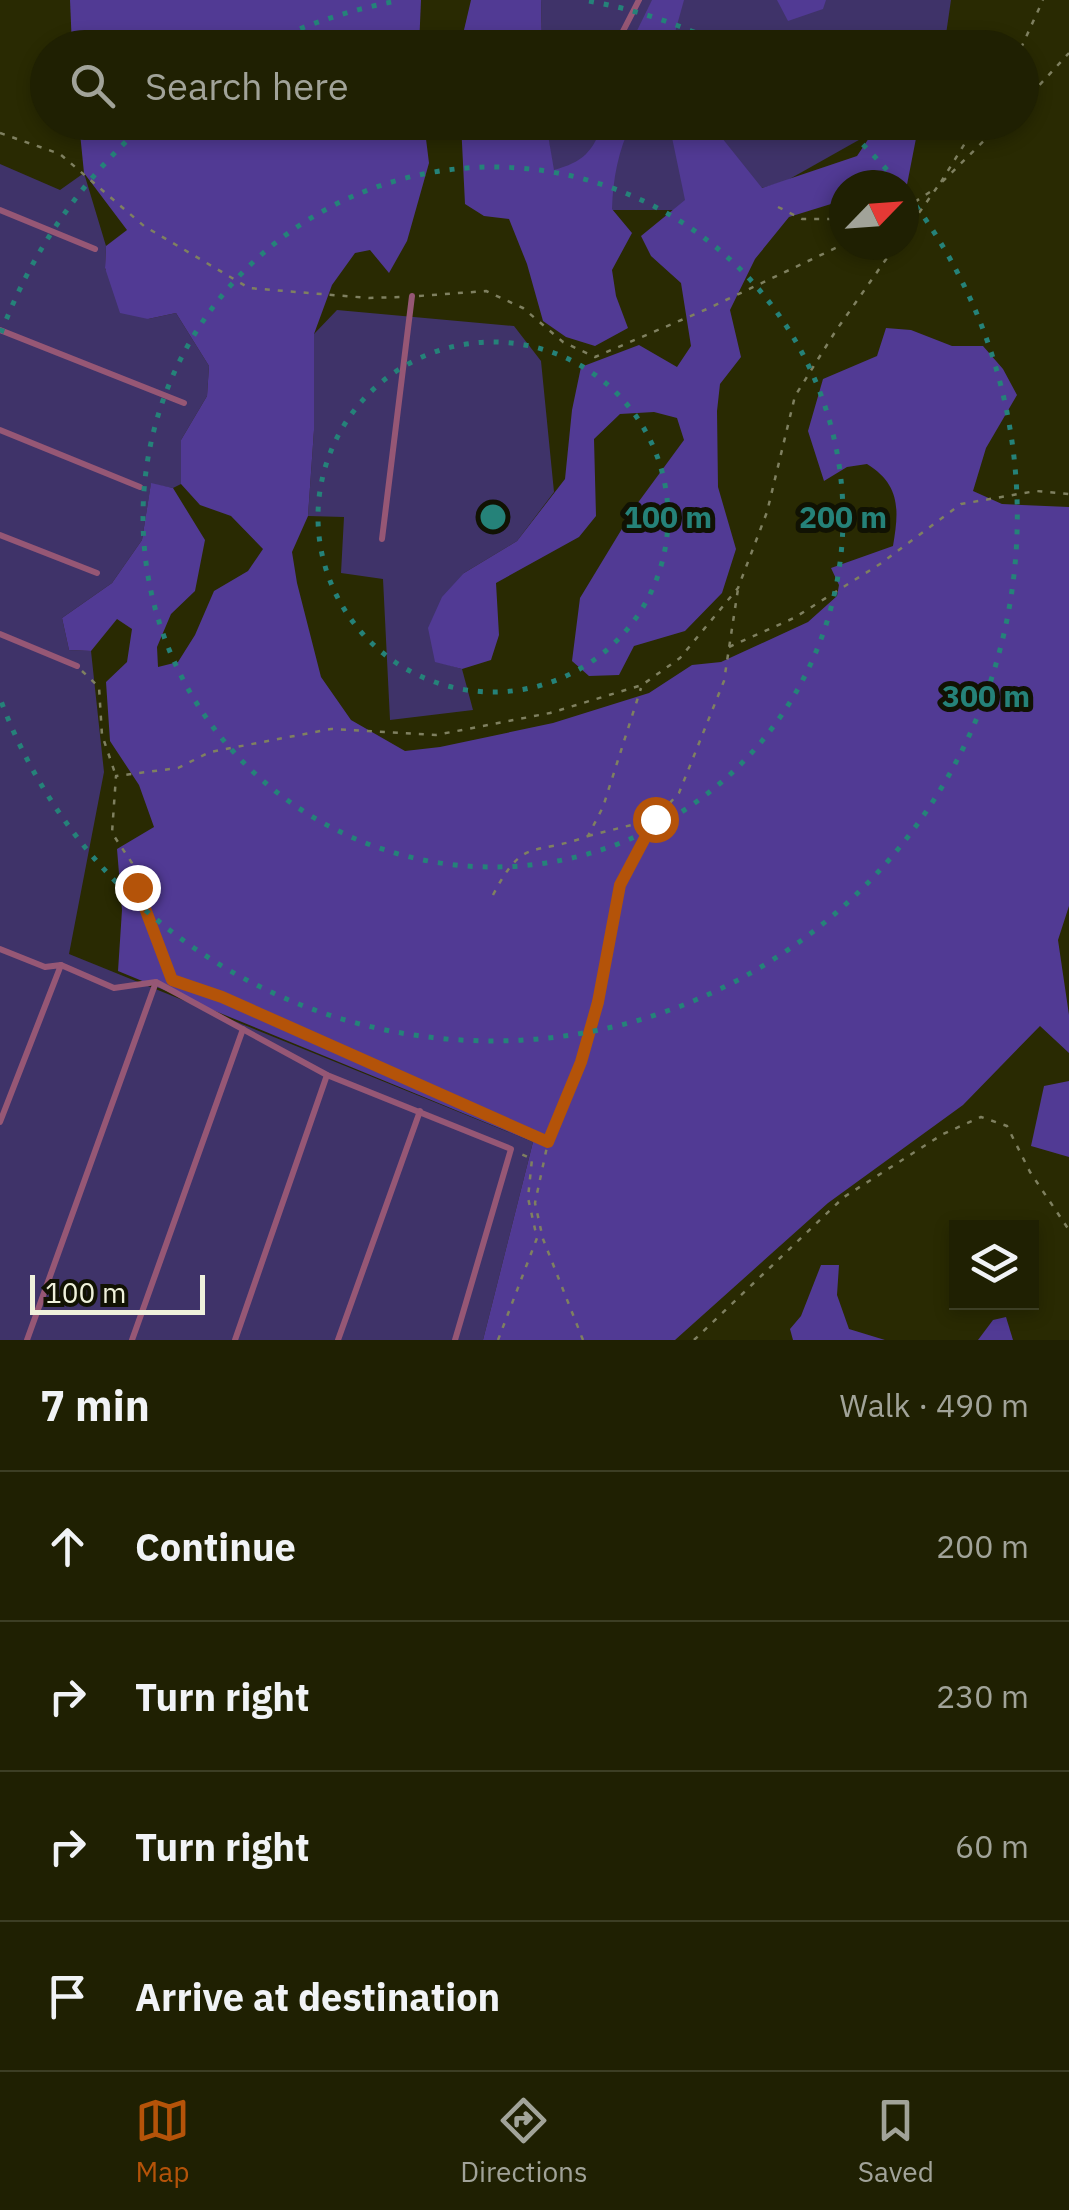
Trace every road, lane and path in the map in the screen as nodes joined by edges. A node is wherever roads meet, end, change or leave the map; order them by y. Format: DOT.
graph roads {
  1 [pos="638,0"];
  2 [pos="1042,0"];
  3 [pos="623,30"];
  4 [pos="1029,30"];
  5 [pos="1069,53"];
  6 [pos="1039,86"];
  7 [pos="0,132"];
  8 [pos="967,140"];
  9 [pos="985,140"];
  10 [pos="938,186"];
  11 [pos="919,199"];
  12 [pos="778,207"];
  13 [pos="0,210"];
  14 [pos="919,213"];
  15 [pos="829,219"];
  16 [pos="95,249"];
  17 [pos="829,251"];
  18 [pos="885,260"];
  19 [pos="412,296"];
  20 [pos="0,330"];
  21 [pos="184,403"];
  22 [pos="0,430"];
  23 [pos="140,488"];
  24 [pos="1069,494"];
  25 [pos="0,535"];
  26 [pos="382,539"];
  27 [pos="97,573"];
  28 [pos="738,588"];
  29 [pos="0,634"];
  30 [pos="729,647"];
  31 [pos="78,666"];
  32 [pos="642,685"];
  33 [pos="116,776"];
  34 [pos="655,819"];
  35 [pos="588,836"];
  36 [pos="493,895"];
  37 [pos="0,949"];
  38 [pos="61,965"];
  39 [pos="156,982"];
  40 [pos="243,1029"];
  41 [pos="327,1075"];
  42 [pos="420,1112"];
  43 [pos="0,1122"];
  44 [pos="548,1142"];
  45 [pos="511,1149"];
  46 [pos="1069,1230"];
  47 [pos="27,1340"];
  48 [pos="132,1340"];
  49 [pos="235,1340"];
  50 [pos="338,1340"];
  51 [pos="455,1340"];
  52 [pos="498,1340"];
  53 [pos="583,1340"];
  54 [pos="694,1340"];
  1 -- 3 [label="lane"];
  2 -- 4 [label="path"];
  5 -- 6 [label="path"];
  7 -- 19 [label="path"];
  8 -- 10 [label="path"];
  9 -- 10 [label="path"];
  10 -- 11 [label="path"];
  10 -- 14 [label="path"];
  12 -- 15 [label="path"];
  13 -- 16 [label="lane"];
  17 -- 19 [label="path"];
  18 -- 28 [label="path"];
  19 -- 26 [label="lane"];
  20 -- 21 [label="lane"];
  22 -- 23 [label="lane"];
  24 -- 30 [label="path"];
  25 -- 27 [label="lane"];
  28 -- 30 [label="path"];
  28 -- 32 [label="path"];
  29 -- 31 [label="lane"];
  30 -- 34 [label="path"];
  31 -- 33 [label="path"];
  32 -- 33 [label="path"];
  32 -- 35 [label="path"];
  33 -- 44 [label="path"];
  34 -- 35 [label="path"];
  34 -- 44 [label="path"];
  35 -- 36 [label="path"];
  37 -- 38 [label="lane"];
  38 -- 39 [label="lane"];
  38 -- 43 [label="lane"];
  39 -- 40 [label="lane"];
  39 -- 47 [label="lane"];
  40 -- 41 [label="lane"];
  40 -- 48 [label="lane"];
  41 -- 42 [label="lane"];
  41 -- 49 [label="lane"];
  42 -- 45 [label="lane"];
  42 -- 50 [label="lane"];
  44 -- 53 [label="path"];
  45 -- 51 [label="lane"];
  45 -- 52 [label="path"];
  46 -- 54 [label="path"];
}
